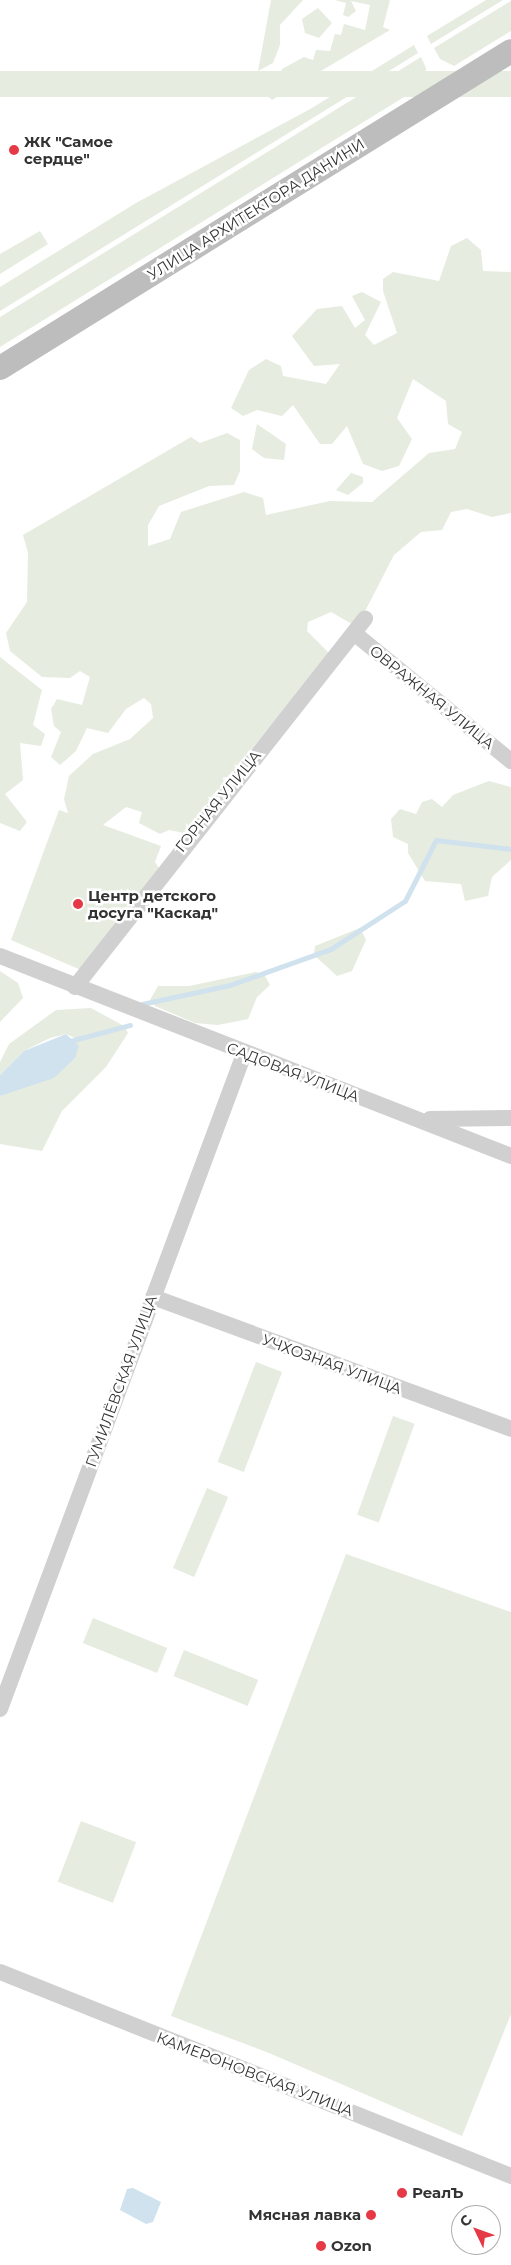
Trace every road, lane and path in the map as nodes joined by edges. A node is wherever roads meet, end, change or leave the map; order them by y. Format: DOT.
graph roads {
  1 [pos="511,51"];
  2 [pos="0,368"];
  3 [pos="365,618"];
  4 [pos="354,633"];
  5 [pos="511,761"];
  6 [pos="0,956"];
  7 [pos="75,987"];
  8 [pos="244,1054"];
  9 [pos="412,1118"];
  10 [pos="511,1118"];
  11 [pos="511,1156"];
  12 [pos="153,1297"];
  13 [pos="511,1429"];
  14 [pos="0,1709"];
  15 [pos="0,1972"];
  16 [pos="511,2176"];
  1 -- 2 [label="street, УЛИЦА АРХИТЕКТОРА ДАНИНИ"];
  3 -- 4 [label="street, ГОРНАЯ УЛИЦА"];
  4 -- 5 [label="street, ОВРАЖНАЯ УЛИЦА"];
  4 -- 7 [label="street, ГОРНАЯ УЛИЦА"];
  6 -- 7 [label="street, САДОВАЯ УЛИЦА"];
  7 -- 8 [label="street, САДОВАЯ УЛИЦА"];
  8 -- 9 [label="street, САДОВАЯ УЛИЦА"];
  8 -- 12 [label="street, ГУМИЛЁВСКАЯ УЛИЦА"];
  9 -- 10 [label="street"];
  9 -- 11 [label="street, САДОВАЯ УЛИЦА"];
  12 -- 13 [label="street, УЧХОЗНАЯ УЛИЦА"];
  12 -- 14 [label="street, ГУМИЛЁВСКАЯ УЛИЦА"];
  15 -- 16 [label="street, КАМЕРОНОВСКАЯ УЛИЦА"];
}
